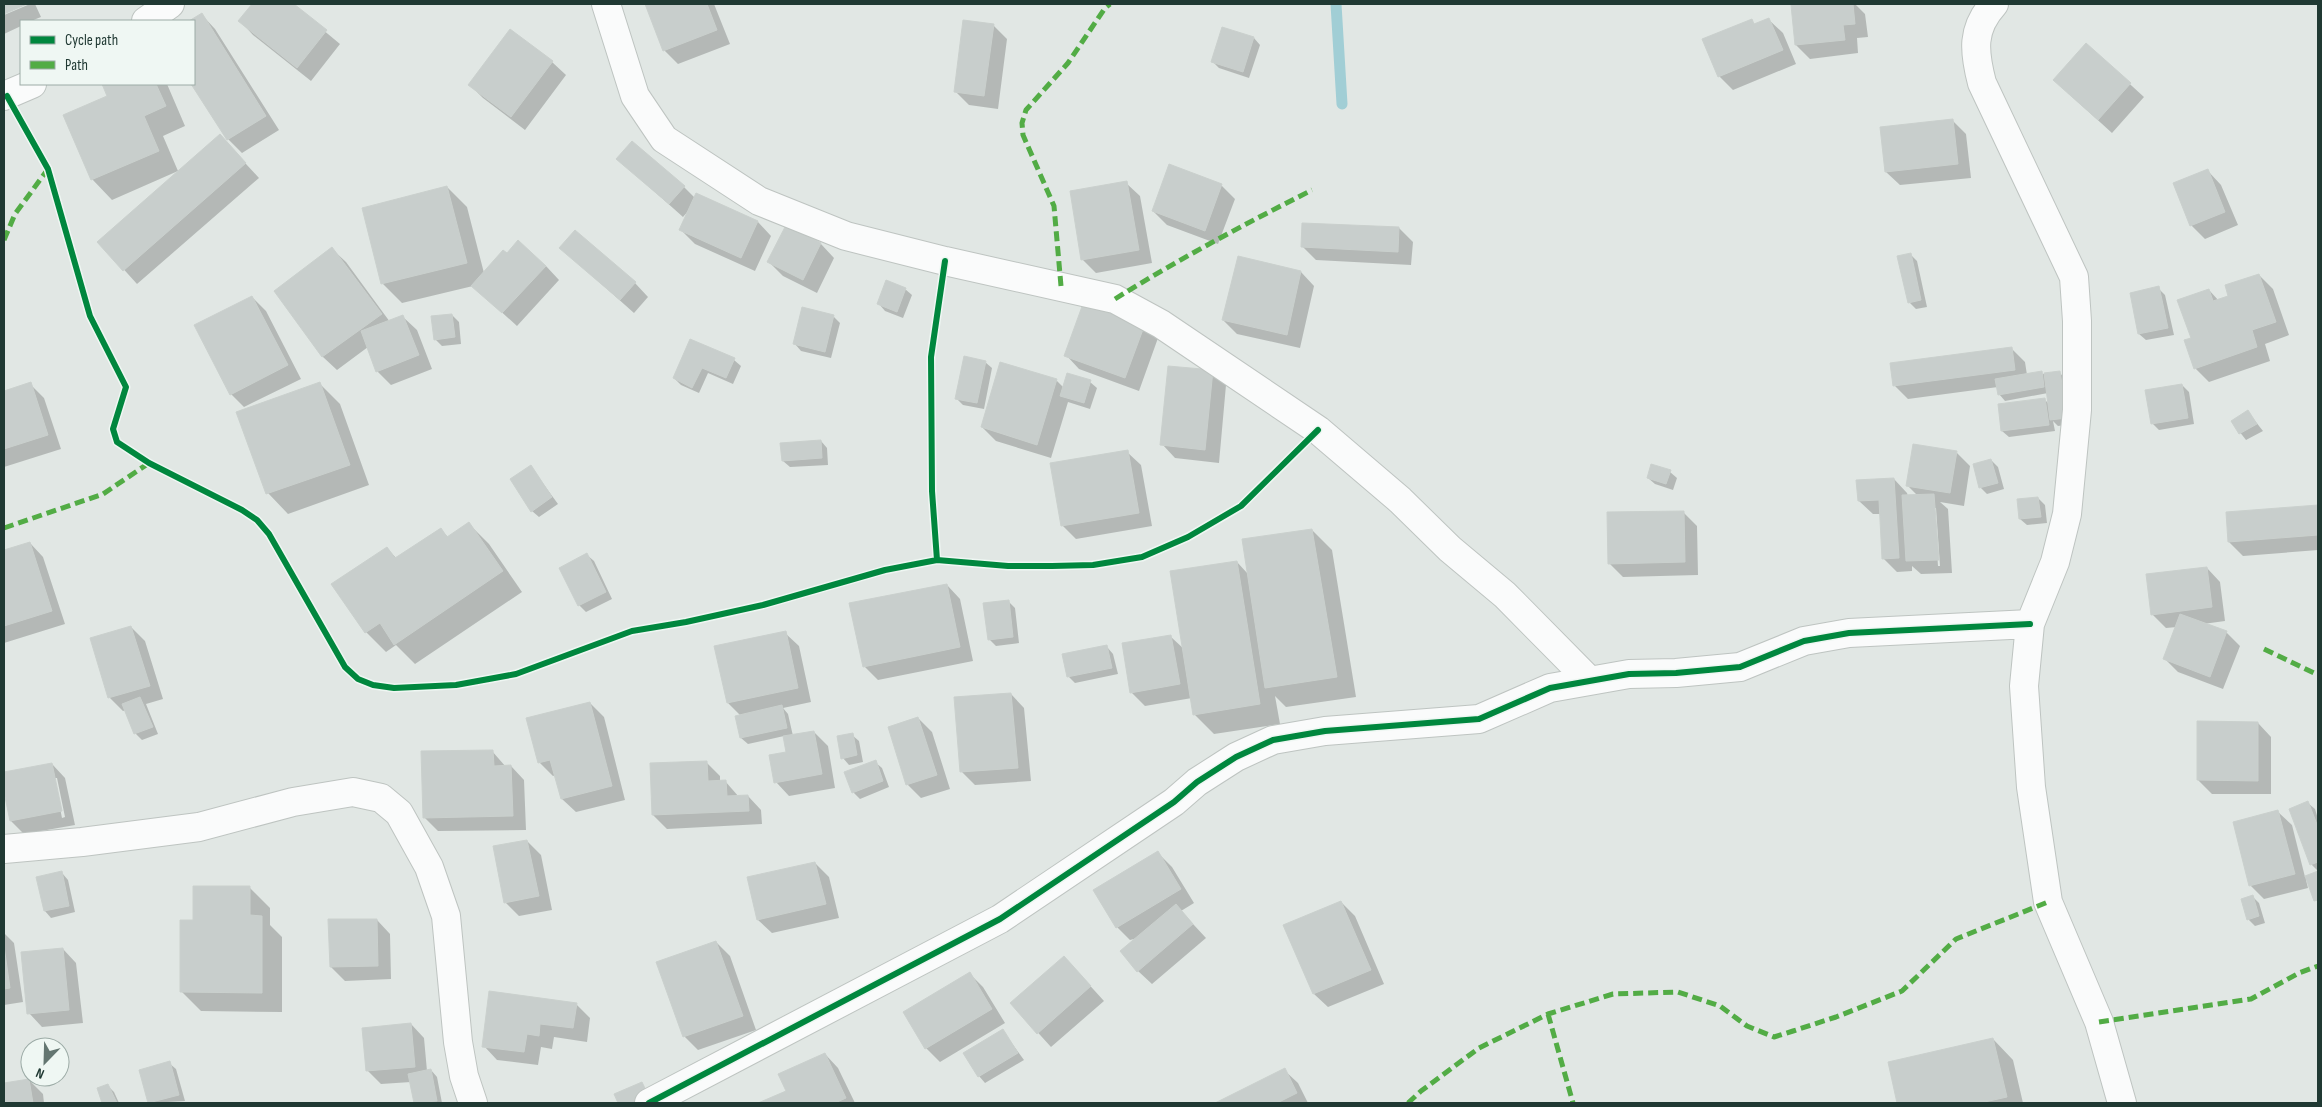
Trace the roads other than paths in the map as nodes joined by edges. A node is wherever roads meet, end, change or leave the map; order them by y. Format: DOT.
graph roads {
  1 [pos="170,4"];
  2 [pos="606,4"];
  3 [pos="1994,4"];
  4 [pos="147,20"];
  5 [pos="30,85"];
  6 [pos="4,96"];
  7 [pos="2030,624"];
  8 [pos="1589,680"];
  9 [pos="4,849"];
  10 [pos="473,1103"];
  11 [pos="649,1103"];
  12 [pos="2122,1103"];
  1 -- 4 [label="street"];
  2 -- 8 [label="street"];
  3 -- 7 [label="street"];
  5 -- 6 [label="street"];
  7 -- 8 [label="street"];
  7 -- 12 [label="street"];
  8 -- 11 [label="street"];
  9 -- 10 [label="street"];
}
